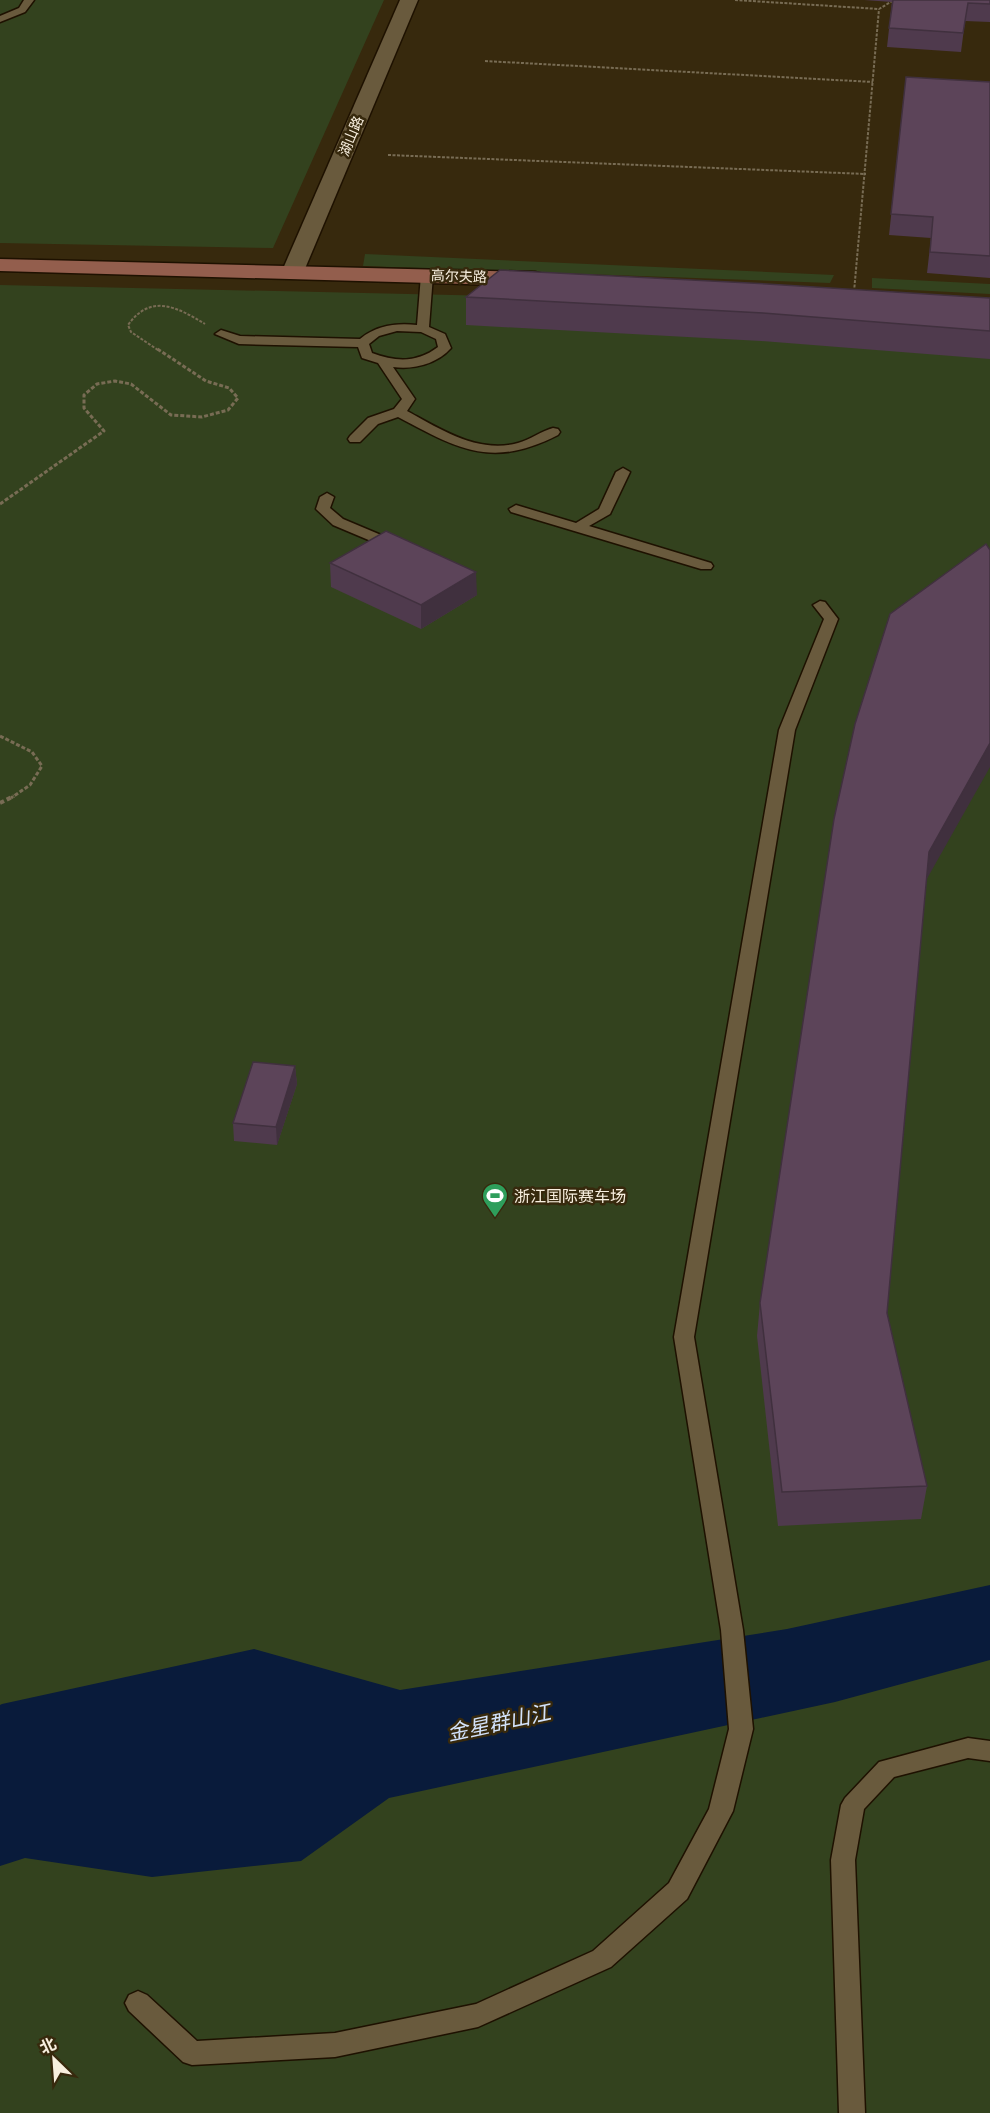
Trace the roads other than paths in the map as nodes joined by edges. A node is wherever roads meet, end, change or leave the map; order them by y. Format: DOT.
graph roads {
  1 [pos="29,0"];
  2 [pos="409,0"];
  3 [pos="0,19"];
  4 [pos="0,265"];
  5 [pos="293,271"];
  6 [pos="427,275"];
  7 [pos="556,279"];
  8 [pos="423,329"];
  9 [pos="221,334"];
  10 [pos="363,343"];
  11 [pos="384,363"];
  12 [pos="399,412"];
  13 [pos="553,432"];
  14 [pos="356,439"];
  15 [pos="623,472"];
  16 [pos="327,497"];
  17 [pos="516,509"];
  18 [pos="578,527"];
  19 [pos="403,549"];
  20 [pos="706,566"];
  21 [pos="820,604"];
  22 [pos="990,1751"];
  23 [pos="138,2003"];
  24 [pos="852,2113"];
  1 -- 3 [label="lane"];
  2 -- 5 [label="street, 湖山路"];
  4 -- 5 [label="street, 高尔夫路"];
  5 -- 6 [label="street, 高尔夫路"];
  6 -- 7 [label="street, 高尔夫路"];
  6 -- 8 [label="lane"];
  8 -- 10 [label="lane"];
  8 -- 11 [label="lane"];
  9 -- 10 [label="lane"];
  10 -- 11 [label="lane"];
  11 -- 12 [label="lane"];
  12 -- 13 [label="lane"];
  12 -- 14 [label="lane"];
  15 -- 18 [label="lane"];
  16 -- 19 [label="lane"];
  17 -- 18 [label="lane"];
  18 -- 20 [label="lane"];
  21 -- 23 [label="lane"];
  22 -- 24 [label="lane"];
}
